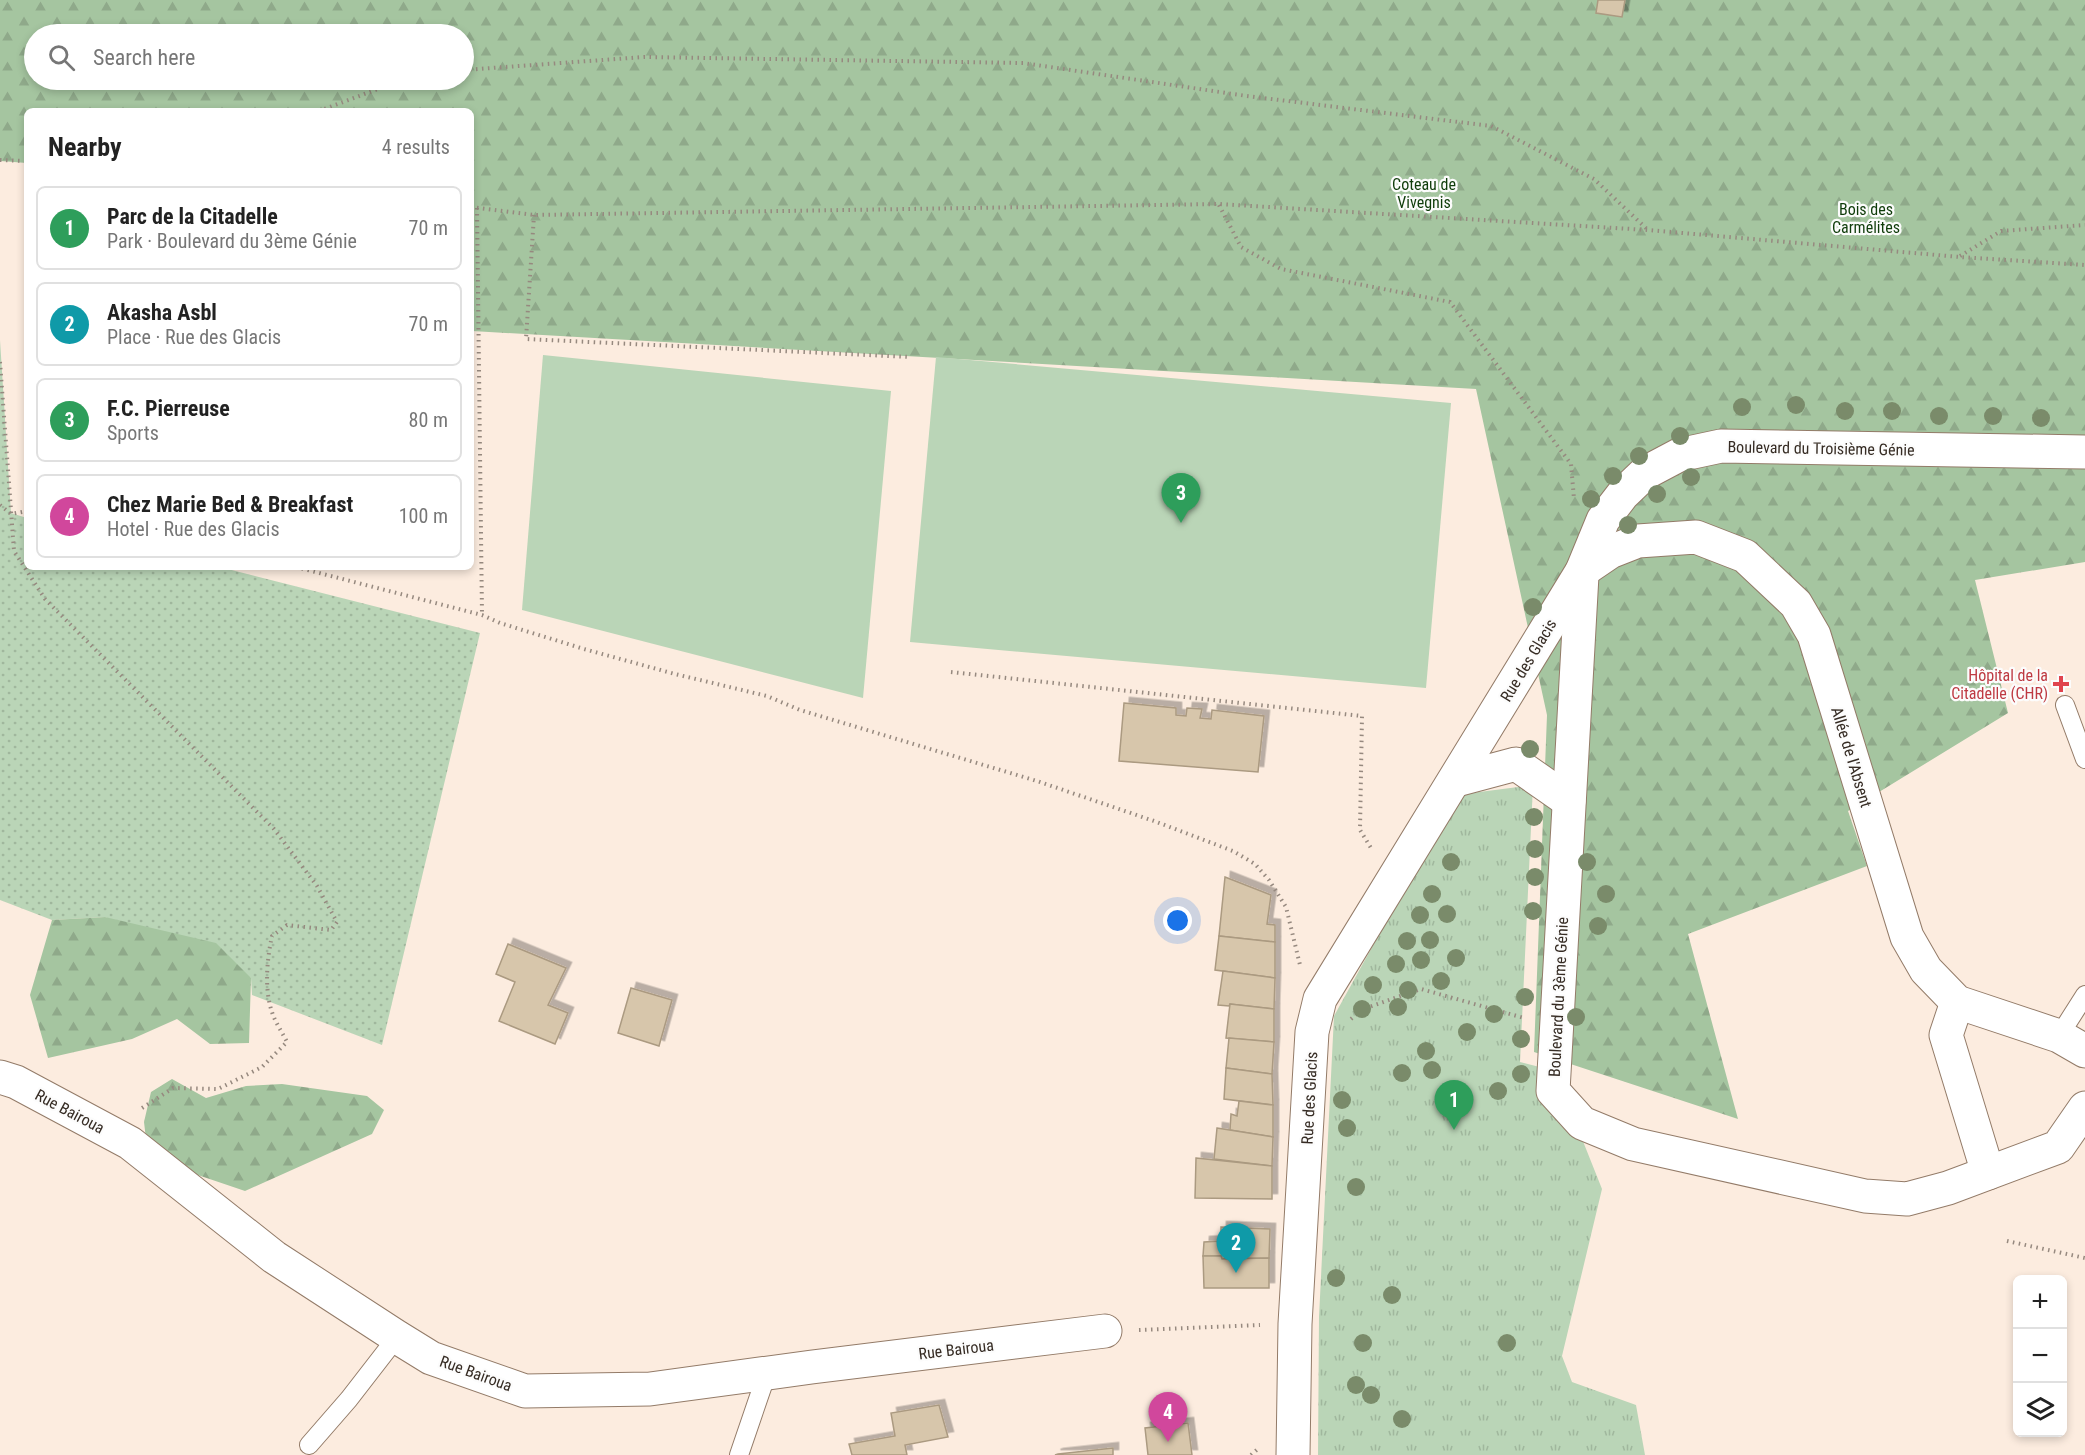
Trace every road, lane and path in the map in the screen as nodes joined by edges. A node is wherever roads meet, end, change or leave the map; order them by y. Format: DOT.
graph roads {
  1 [pos="474,69"];
  2 [pos="375,90"];
  3 [pos="327,108"];
  4 [pos="0,160"];
  5 [pos="24,161"];
  6 [pos="1219,204"];
  7 [pos="474,208"];
  8 [pos="477,208"];
  9 [pos="534,215"];
  10 [pos="2085,225"];
  11 [pos="1648,230"];
  12 [pos="1960,257"];
  13 [pos="2085,265"];
  14 [pos="910,357"];
  15 [pos="0,362"];
  16 [pos="2085,453"];
  17 [pos="1575,500"];
  18 [pos="0,505"];
  19 [pos="24,512"];
  20 [pos="11,514"];
  21 [pos="24,566"];
  22 [pos="27,570"];
  23 [pos="308,570"];
  24 [pos="1582,571"];
  25 [pos="482,615"];
  26 [pos="951,672"];
  27 [pos="2065,705"];
  28 [pos="2085,759"];
  29 [pos="1456,780"];
  30 [pos="1569,801"];
  31 [pos="1392,883"];
  32 [pos="2085,995"];
  33 [pos="1320,999"];
  34 [pos="1957,1002"];
  35 [pos="1557,1027"];
  36 [pos="2072,1044"];
  37 [pos="1311,1052"];
  38 [pos="0,1077"];
  39 [pos="2085,1108"];
  40 [pos="118,1136"];
  41 [pos="1988,1173"];
  42 [pos="2007,1241"];
  43 [pos="2085,1258"];
  44 [pos="1295,1324"];
  45 [pos="1105,1331"];
  46 [pos="396,1337"];
  47 [pos="767,1373"];
  48 [pos="309,1445"];
  49 [pos="739,1455"];
  50 [pos="1293,1455"];
  1 -- 11 [label="path"];
  2 -- 3 [label="path"];
  4 -- 5 [label="path"];
  6 -- 9 [label="path"];
  6 -- 11 [label="path"];
  6 -- 17 [label="path"];
  7 -- 8 [label="path"];
  8 -- 9 [label="path"];
  8 -- 25 [label="path"];
  9 -- 14 [label="path"];
  10 -- 12 [label="path"];
  11 -- 12 [label="path"];
  12 -- 13 [label="path"];
  15 -- 20 [label="path"];
  16 -- 24 [label="street, Boulevard du Troisième Génie"];
  18 -- 20 [label="path"];
  19 -- 20 [label="path"];
  20 -- 21 [label="path"];
  22 -- 40 [label="path"];
  23 -- 25 [label="path"];
  24 -- 29 [label="street, Rue des Glacis"];
  24 -- 30 [label="street, Boulevard du 3ème Génie"];
  24 -- 34 [label="street, Allée de l'Absent"];
  25 -- 33 [label="path"];
  26 -- 31 [label="path"];
  27 -- 28 [label="lane"];
  29 -- 30 [label="street"];
  29 -- 31 [label="street, Rue des Glacis"];
  30 -- 35 [label="street, Boulevard du 3ème Génie"];
  31 -- 33 [label="street, Rue des Glacis"];
  32 -- 36 [label="lane"];
  33 -- 37 [label="street, Rue des Glacis"];
  34 -- 36 [label="street, Allée de l'Absent"];
  34 -- 41 [label="street"];
  35 -- 37 [label="path"];
  35 -- 41 [label="street, Boulevard du 3ème Génie"];
  37 -- 44 [label="street, Rue des Glacis"];
  38 -- 40 [label="street, Rue Bairoua"];
  39 -- 41 [label="street, Boulevard du 3ème Génie"];
  40 -- 46 [label="street, Rue Bairoua"];
  42 -- 43 [label="path"];
  44 -- 45 [label="path"];
  44 -- 50 [label="street, Rue des Glacis"];
  45 -- 47 [label="street, Rue Bairoua"];
  46 -- 47 [label="street, Rue Bairoua"];
  46 -- 48 [label="lane"];
  47 -- 49 [label="lane"];
}
